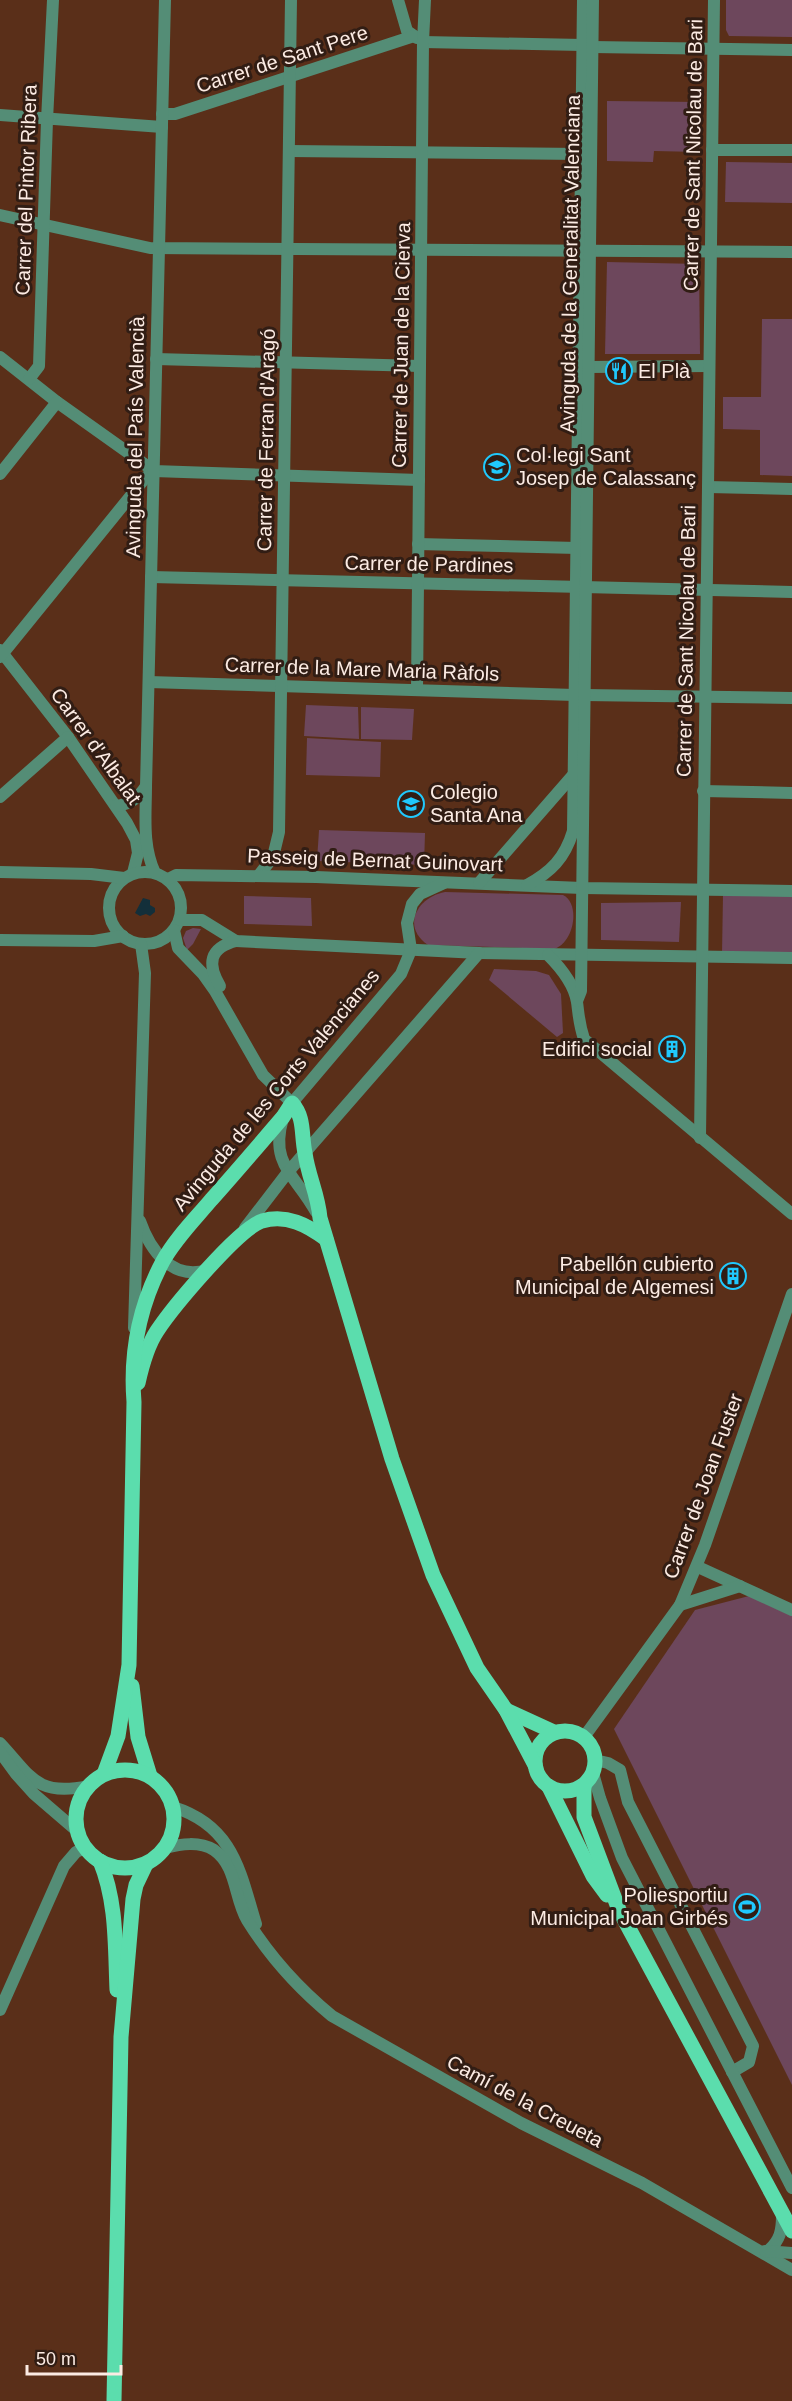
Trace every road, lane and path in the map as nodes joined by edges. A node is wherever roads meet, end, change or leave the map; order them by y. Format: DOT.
graph roads {
  1 [pos="53,0"];
  2 [pos="165,0"];
  3 [pos="291,0"];
  4 [pos="398,0"];
  5 [pos="425,0"];
  6 [pos="583,0"];
  7 [pos="593,0"];
  8 [pos="714,0"];
  9 [pos="419,39"];
  10 [pos="587,46"];
  11 [pos="714,48"];
  12 [pos="792,50"];
  13 [pos="290,77"];
  14 [pos="162,114"];
  15 [pos="0,115"];
  16 [pos="46,120"];
  17 [pos="162,127"];
  18 [pos="712,150"];
  19 [pos="792,150"];
  20 [pos="289,151"];
  21 [pos="422,153"];
  22 [pos="582,154"];
  23 [pos="0,215"];
  24 [pos="45,225"];
  25 [pos="159,248"];
  26 [pos="288,249"];
  27 [pos="421,250"];
  28 [pos="585,251"];
  29 [pos="711,252"];
  30 [pos="792,252"];
  31 [pos="0,357"];
  32 [pos="156,359"];
  33 [pos="286,362"];
  34 [pos="420,366"];
  35 [pos="709,366"];
  36 [pos="588,367"];
  37 [pos="29,379"];
  38 [pos="57,402"];
  39 [pos="154,471"];
  40 [pos="0,474"];
  41 [pos="285,475"];
  42 [pos="419,480"];
  43 [pos="708,488"];
  44 [pos="792,489"];
  45 [pos="418,544"];
  46 [pos="577,548"];
  47 [pos="151,577"];
  48 [pos="284,580"];
  49 [pos="418,583"];
  50 [pos="581,587"];
  51 [pos="706,590"];
  52 [pos="792,592"];
  53 [pos="1,654"];
  54 [pos="148,682"];
  55 [pos="282,686"];
  56 [pos="417,690"];
  57 [pos="580,695"];
  58 [pos="705,697"];
  59 [pos="792,698"];
  60 [pos="68,736"];
  61 [pos="574,774"];
  62 [pos="146,786"];
  63 [pos="704,791"];
  64 [pos="792,793"];
  65 [pos="0,797"];
  66 [pos="116,806"];
  67 [pos="0,872"];
  68 [pos="155,873"];
  69 [pos="259,875"];
  70 [pos="128,876"];
  71 [pos="168,879"];
  72 [pos="451,881"];
  73 [pos="479,883"];
  74 [pos="527,885"];
  75 [pos="582,888"];
  76 [pos="702,890"];
  77 [pos="792,891"];
  78 [pos="177,925"];
  79 [pos="123,936"];
  80 [pos="0,940"];
  81 [pos="236,941"];
  82 [pos="141,944"];
  83 [pos="411,950"];
  84 [pos="479,953"];
  85 [pos="548,955"];
  86 [pos="580,956"];
  87 [pos="701,957"];
  88 [pos="792,958"];
  89 [pos="577,1001"];
  90 [pos="249,1049"];
  91 [pos="292,1103"];
  92 [pos="283,1117"];
  93 [pos="700,1138"];
  94 [pos="305,1153"];
  95 [pos="288,1172"];
  96 [pos="137,1214"];
  97 [pos="792,1214"];
  98 [pos="320,1218"];
  99 [pos="243,1231"];
  100 [pos="326,1239"];
  101 [pos="163,1261"];
  102 [pos="207,1270"];
  103 [pos="792,1294"];
  104 [pos="134,1341"];
  105 [pos="134,1402"];
  106 [pos="698,1567"];
  107 [pos="740,1586"];
  108 [pos="680,1605"];
  109 [pos="792,1610"];
  110 [pos="129,1665"];
  111 [pos="506,1710"];
  112 [pos="555,1732"];
  113 [pos="584,1737"];
  114 [pos="0,1743"];
  115 [pos="0,1752"];
  116 [pos="535,1765"];
  117 [pos="594,1766"];
  118 [pos="104,1774"];
  119 [pos="150,1776"];
  120 [pos="88,1785"];
  121 [pos="584,1785"];
  122 [pos="549,1787"];
  123 [pos="173,1807"];
  124 [pos="77,1831"];
  125 [pos="85,1848"];
  126 [pos="165,1848"];
  127 [pos="100,1861"];
  128 [pos="146,1863"];
  129 [pos="619,1910"];
  130 [pos="261,1940"];
  131 [pos="0,2010"];
  132 [pos="121,2037"];
  133 [pos="732,2072"];
  134 [pos="792,2188"];
  135 [pos="787,2215"];
  136 [pos="792,2231"];
  137 [pos="765,2251"];
  138 [pos="792,2253"];
  139 [pos="792,2270"];
  140 [pos="114,2401"];
  1 -- 16 [label="street, Carrer del Pintor Ribera"];
  2 -- 14 [label="street, Avinguda del País Valencià"];
  3 -- 13 [label="street, Carrer de Ferran d'Aragó"];
  4 -- 9 [label="street"];
  5 -- 9 [label="street, Carrer de Juan de la Cierva"];
  6 -- 10 [label="street, Avinguda de la Generalitat Valenciana"];
  7 -- 10 [label="street, Avinguda de la Generalitat Valenciana"];
  8 -- 11 [label="street, Carrer de Sant Nicolau de Bari"];
  9 -- 10 [label="street, Carrer de Sant Pere"];
  9 -- 13 [label="street, Carrer de Sant Pere"];
  9 -- 21 [label="street, Carrer de Juan de la Cierva"];
  10 -- 11 [label="street, Carrer de Sant Pere"];
  10 -- 22 [label="street, Avinguda de la Generalitat Valenciana"];
  10 -- 28 [label="street, Avinguda de la Generalitat Valenciana"];
  11 -- 12 [label="street, Carrer de Sant Pere"];
  11 -- 18 [label="street, Carrer de Sant Nicolau de Bari"];
  13 -- 14 [label="street, Carrer de Sant Pere"];
  13 -- 20 [label="street, Carrer de Ferran d'Aragó"];
  14 -- 17 [label="street, Avinguda del País Valencià"];
  15 -- 16 [label="street"];
  16 -- 17 [label="street"];
  16 -- 24 [label="street, Carrer del Pintor Ribera"];
  17 -- 25 [label="street, Avinguda del País Valencià"];
  18 -- 19 [label="street"];
  18 -- 29 [label="street, Carrer de Sant Nicolau de Bari"];
  20 -- 21 [label="street"];
  20 -- 26 [label="street, Carrer de Ferran d'Aragó"];
  21 -- 22 [label="street"];
  21 -- 27 [label="street, Carrer de Juan de la Cierva"];
  22 -- 28 [label="street, Avinguda de la Generalitat Valenciana"];
  23 -- 24 [label="street"];
  24 -- 25 [label="street"];
  24 -- 37 [label="street, Carrer del Pintor Ribera"];
  25 -- 26 [label="street"];
  25 -- 32 [label="street, Avinguda del País Valencià"];
  26 -- 27 [label="street"];
  26 -- 33 [label="street, Carrer de Ferran d'Aragó"];
  27 -- 28 [label="street"];
  27 -- 34 [label="street, Carrer de Juan de la Cierva"];
  28 -- 29 [label="street"];
  28 -- 36 [label="street, Avinguda de la Generalitat Valenciana"];
  28 -- 46 [label="street, Avinguda de la Generalitat Valenciana"];
  29 -- 30 [label="street"];
  29 -- 35 [label="street, Carrer de Sant Nicolau de Bari"];
  31 -- 37 [label="street"];
  32 -- 33 [label="street"];
  32 -- 39 [label="street, Avinguda del País Valencià"];
  33 -- 34 [label="street"];
  33 -- 41 [label="street, Carrer de Ferran d'Aragó"];
  34 -- 42 [label="street, Carrer de Juan de la Cierva"];
  35 -- 36 [label="street"];
  35 -- 43 [label="street, Carrer de Sant Nicolau de Bari"];
  36 -- 50 [label="street, Avinguda de la Generalitat Valenciana"];
  37 -- 38 [label="street"];
  38 -- 39 [label="street"];
  38 -- 40 [label="street"];
  39 -- 41 [label="street"];
  39 -- 47 [label="street, Avinguda del País Valencià"];
  39 -- 53 [label="street"];
  41 -- 42 [label="street"];
  41 -- 48 [label="street, Carrer de Ferran d'Aragó"];
  42 -- 45 [label="street, Carrer de Juan de la Cierva"];
  43 -- 44 [label="street"];
  43 -- 51 [label="street, Carrer de Sant Nicolau de Bari"];
  45 -- 46 [label="street"];
  45 -- 49 [label="street, Carrer de Juan de la Cierva"];
  46 -- 50 [label="street, Avinguda de la Generalitat Valenciana"];
  47 -- 48 [label="street, Carrer de Pardines"];
  47 -- 54 [label="street, Avinguda del País Valencià"];
  48 -- 49 [label="street, Carrer de Pardines"];
  48 -- 55 [label="street, Carrer de Ferran d'Aragó"];
  49 -- 50 [label="street, Carrer de Pardines"];
  49 -- 56 [label="street, Carrer de Juan de la Cierva"];
  50 -- 51 [label="street, Carrer de Pardines"];
  50 -- 57 [label="street, Avinguda de la Generalitat Valenciana"];
  51 -- 52 [label="street, Carrer de Pardines"];
  51 -- 58 [label="street, Carrer de Sant Nicolau de Bari"];
  53 -- 60 [label="street, Carrer d'Albalat"];
  54 -- 55 [label="street, Carrer de la Mare Maria Ràfols"];
  54 -- 62 [label="street, Avinguda del País Valencià"];
  55 -- 56 [label="street, Carrer de la Mare Maria Ràfols"];
  55 -- 69 [label="street, Carrer de Ferran d'Aragó"];
  56 -- 57 [label="street, Carrer de la Mare Maria Ràfols"];
  57 -- 58 [label="street, Carrer de la Mare Maria Ràfols"];
  57 -- 61 [label="street, Avinguda de la Generalitat Valenciana"];
  57 -- 75 [label="street, Avinguda de la Generalitat Valenciana"];
  58 -- 59 [label="street, Carrer de la Mare Maria Ràfols"];
  58 -- 63 [label="street, Carrer de Sant Nicolau de Bari"];
  60 -- 65 [label="street"];
  60 -- 66 [label="street, Carrer d'Albalat"];
  61 -- 73 [label="street"];
  61 -- 74 [label="street, Avinguda de la Generalitat Valenciana"];
  62 -- 66 [label="street"];
  62 -- 68 [label="street, Avinguda del País Valencià"];
  63 -- 64 [label="street"];
  63 -- 76 [label="street, Carrer de Sant Nicolau de Bari"];
  66 -- 70 [label="street, Carrer d'Albalat"];
  67 -- 70 [label="street"];
  68 -- 70 [label="street"];
  68 -- 71 [label="street"];
  69 -- 71 [label="street, Passeig de Bernat Guinovart"];
  69 -- 72 [label="street, Passeig de Bernat Guinovart"];
  70 -- 79 [label="street"];
  71 -- 78 [label="street"];
  72 -- 73 [label="street, Passeig de Bernat Guinovart"];
  72 -- 83 [label="street"];
  73 -- 74 [label="street, Passeig de Bernat Guinovart"];
  74 -- 75 [label="street, Passeig de Bernat Guinovart"];
  75 -- 76 [label="street, Passeig de Bernat Guinovart"];
  75 -- 86 [label="street"];
  76 -- 77 [label="street, Passeig de Bernat Guinovart"];
  76 -- 87 [label="street, Carrer de Sant Nicolau de Bari"];
  78 -- 81 [label="street"];
  78 -- 82 [label="street"];
  78 -- 90 [label="street"];
  79 -- 80 [label="street"];
  79 -- 82 [label="street"];
  81 -- 83 [label="street"];
  81 -- 90 [label="street"];
  82 -- 96 [label="street"];
  83 -- 84 [label="street"];
  83 -- 91 [label="street, Avinguda de les Corts Valencianes"];
  84 -- 85 [label="street"];
  84 -- 94 [label="street"];
  85 -- 86 [label="street"];
  85 -- 89 [label="street"];
  86 -- 87 [label="street"];
  86 -- 89 [label="street"];
  87 -- 88 [label="street"];
  87 -- 93 [label="street, Carrer de Sant Nicolau de Bari"];
  89 -- 93 [label="street"];
  90 -- 91 [label="street"];
  91 -- 92 [label="main road, Avinguda de les Corts Valencianes"];
  91 -- 94 [label="main road"];
  92 -- 95 [label="street"];
  92 -- 101 [label="main road, Avinguda de les Corts Valencianes"];
  93 -- 97 [label="street"];
  94 -- 95 [label="street"];
  94 -- 98 [label="main road"];
  95 -- 98 [label="street"];
  95 -- 99 [label="street"];
  96 -- 101 [label="street"];
  96 -- 104 [label="street"];
  98 -- 100 [label="main road"];
  99 -- 100 [label="main road"];
  99 -- 102 [label="main road"];
  100 -- 111 [label="main road"];
  101 -- 102 [label="street"];
  101 -- 104 [label="main road, Avinguda de les Corts Valencianes"];
  102 -- 105 [label="main road"];
  103 -- 106 [label="street, Carrer de Joan Fuster"];
  104 -- 105 [label="main road, Avinguda de les Corts Valencianes"];
  105 -- 110 [label="main road"];
  106 -- 107 [label="street"];
  106 -- 108 [label="street, Carrer de Joan Fuster"];
  107 -- 108 [label="street"];
  107 -- 109 [label="street"];
  108 -- 113 [label="street, Carrer de Joan Fuster"];
  110 -- 118 [label="main road"];
  110 -- 119 [label="main road"];
  111 -- 112 [label="main road"];
  111 -- 116 [label="main road"];
  112 -- 113 [label="main road"];
  112 -- 116 [label="main road"];
  113 -- 117 [label="main road"];
  114 -- 120 [label="street"];
  115 -- 124 [label="street"];
  116 -- 122 [label="main road"];
  117 -- 121 [label="main road"];
  117 -- 133 [label="street"];
  117 -- 133 [label="street"];
  118 -- 119 [label="main road"];
  118 -- 120 [label="main road"];
  119 -- 123 [label="main road"];
  120 -- 124 [label="main road"];
  121 -- 122 [label="main road"];
  121 -- 129 [label="main road"];
  122 -- 129 [label="main road"];
  123 -- 126 [label="main road"];
  123 -- 130 [label="street, Camí de la Creueta"];
  124 -- 125 [label="main road"];
  125 -- 127 [label="main road"];
  125 -- 131 [label="street"];
  126 -- 128 [label="main road"];
  126 -- 130 [label="street, Camí de la Creueta"];
  127 -- 128 [label="main road"];
  127 -- 132 [label="main road"];
  128 -- 132 [label="main road"];
  129 -- 135 [label="main road"];
  130 -- 137 [label="street, Camí de la Creueta"];
  132 -- 140 [label="main road"];
  133 -- 134 [label="street"];
  135 -- 136 [label="main road"];
  135 -- 137 [label="street"];
  137 -- 138 [label="street, Camí de la Creueta"];
  137 -- 139 [label="street, Camí de la Creueta"];
}
